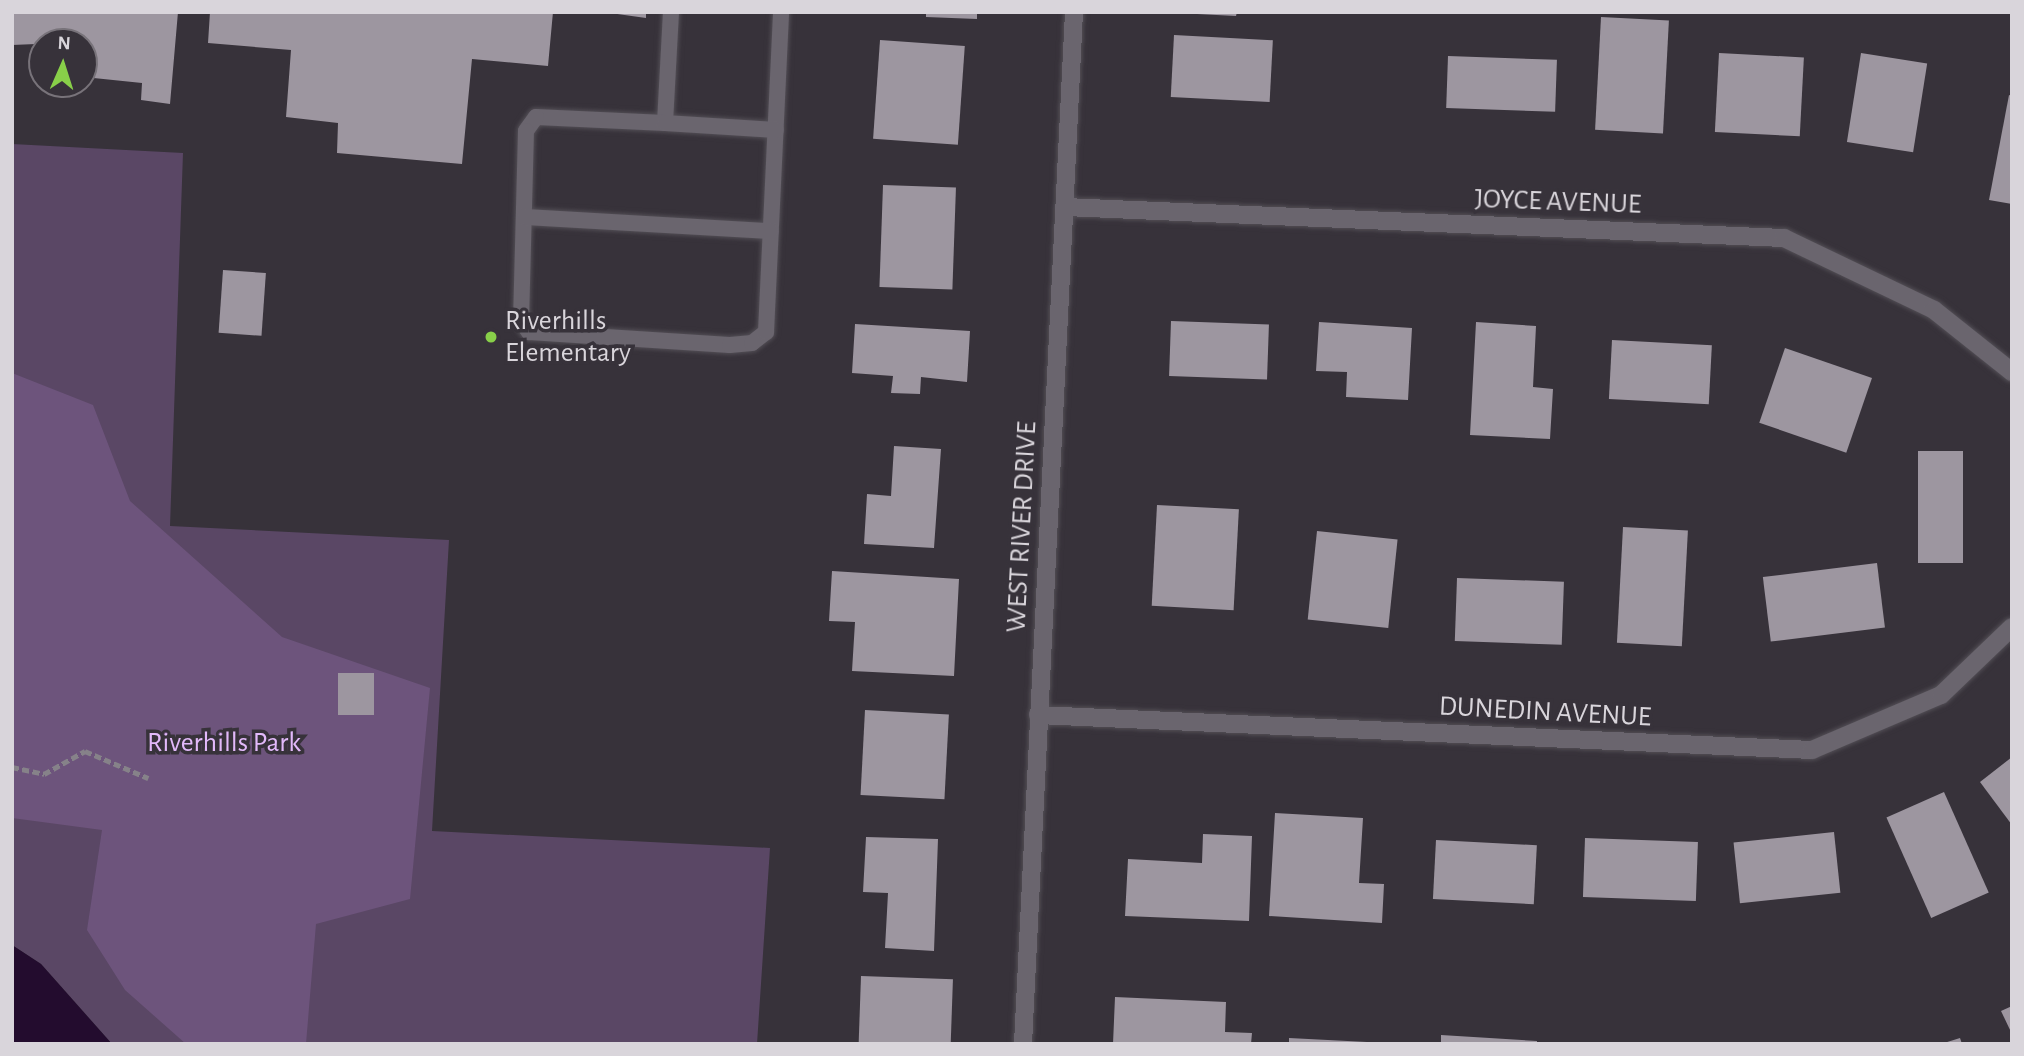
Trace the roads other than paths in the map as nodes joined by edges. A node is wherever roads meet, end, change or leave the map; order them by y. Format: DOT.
graph roads {
  1 [pos="671,12"];
  2 [pos="781,12"];
  3 [pos="1074,12"];
  4 [pos="665,123"];
  5 [pos="776,130"];
  6 [pos="1065,207"];
  7 [pos="525,217"];
  8 [pos="771,231"];
  9 [pos="2012,372"];
  10 [pos="2012,627"];
  11 [pos="1038,715"];
  12 [pos="1023,1044"];
  1 -- 4 [label="lane"];
  2 -- 5 [label="lane"];
  3 -- 6 [label="street, WEST RIVER DRIVE"];
  4 -- 5 [label="lane"];
  4 -- 7 [label="lane"];
  5 -- 8 [label="lane"];
  6 -- 9 [label="street, JOYCE AVENUE"];
  6 -- 11 [label="street, WEST RIVER DRIVE"];
  7 -- 8 [label="lane"];
  7 -- 8 [label="lane"];
  10 -- 11 [label="street, DUNEDIN AVENUE"];
  11 -- 12 [label="street, WEST RIVER DRIVE"];
}
